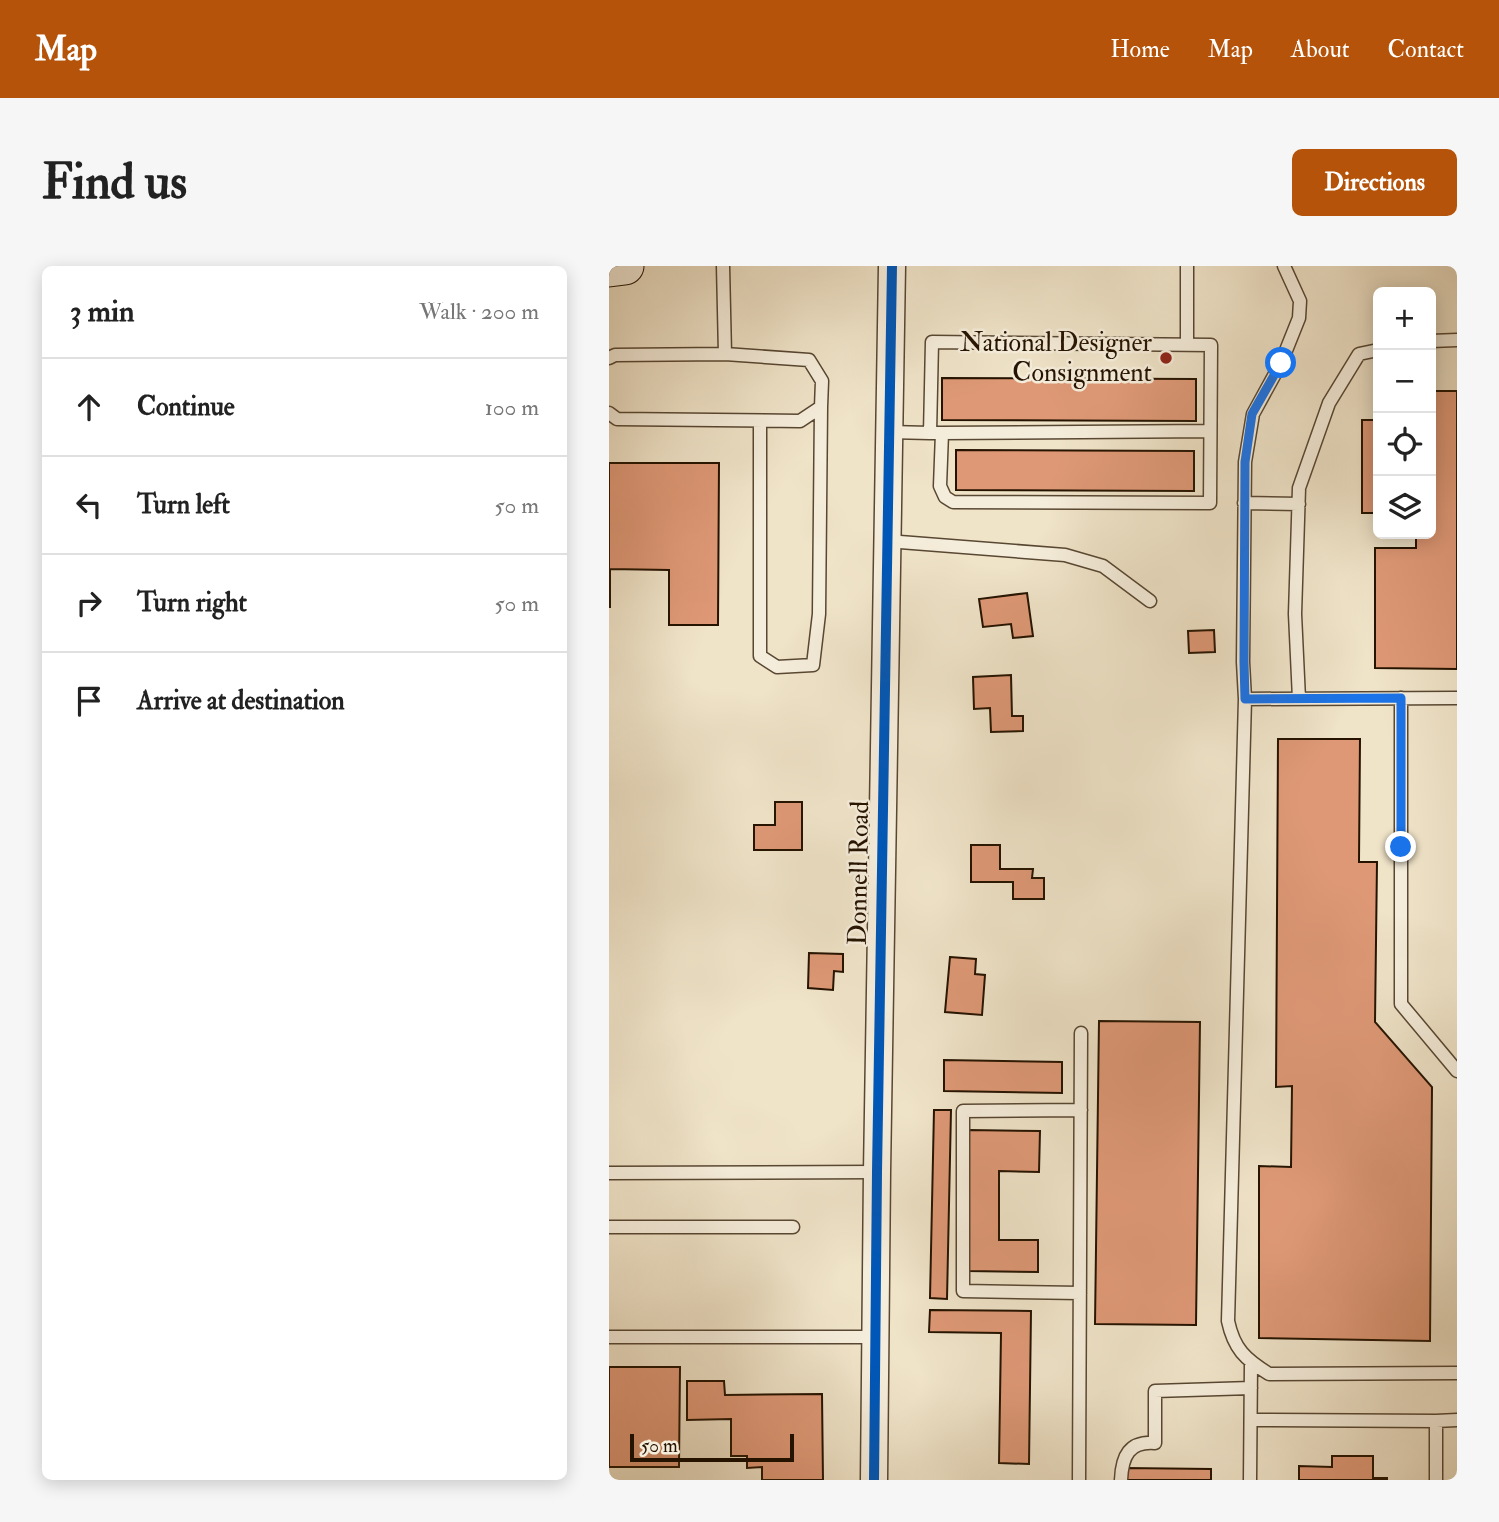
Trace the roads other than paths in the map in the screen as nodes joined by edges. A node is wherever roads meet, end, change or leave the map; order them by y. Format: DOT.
graph roads {
  1 [pos="625,266"];
  2 [pos="723,266"];
  3 [pos="892,266"];
  4 [pos="1187,266"];
  5 [pos="1285,266"];
  6 [pos="609,268"];
  7 [pos="1457,340"];
  8 [pos="1436,341"];
  9 [pos="1187,345"];
  10 [pos="1373,351"];
  11 [pos="725,354"];
  12 [pos="609,358"];
  13 [pos="821,407"];
  14 [pos="609,413"];
  15 [pos="759,421"];
  16 [pos="1210,431"];
  17 [pos="889,432"];
  18 [pos="936,433"];
  19 [pos="1244,503"];
  20 [pos="1299,504"];
  21 [pos="887,541"];
  22 [pos="1150,601"];
  23 [pos="1401,698"];
  24 [pos="1457,698"];
  25 [pos="1245,699"];
  26 [pos="1299,699"];
  27 [pos="1081,1033"];
  28 [pos="1457,1071"];
  29 [pos="1080,1110"];
  30 [pos="877,1172"];
  31 [pos="609,1173"];
  32 [pos="609,1227"];
  33 [pos="793,1227"];
  34 [pos="1080,1293"];
  35 [pos="609,1337"];
  36 [pos="875,1337"];
  37 [pos="1251,1363"];
  38 [pos="1457,1373"];
  39 [pos="1251,1388"];
  40 [pos="1251,1420"];
  41 [pos="1457,1420"];
  42 [pos="1436,1421"];
  43 [pos="874,1480"];
  44 [pos="1079,1480"];
  45 [pos="1121,1480"];
  46 [pos="1250,1480"];
  47 [pos="1436,1480"];
  1 -- 6 [label="street"];
  2 -- 11 [label="lane"];
  3 -- 17 [label="street, Donnell Road"];
  4 -- 9 [label="lane"];
  5 -- 19 [label="lane"];
  7 -- 8 [label="lane"];
  9 -- 16 [label="lane"];
  9 -- 18 [label="lane"];
  10 -- 20 [label="lane"];
  11 -- 12 [label="lane"];
  11 -- 13 [label="lane"];
  13 -- 15 [label="lane"];
  13 -- 15 [label="lane"];
  14 -- 15 [label="lane"];
  16 -- 18 [label="lane"];
  16 -- 18 [label="lane"];
  17 -- 18 [label="lane"];
  17 -- 21 [label="street, Donnell Road"];
  19 -- 20 [label="lane"];
  19 -- 25 [label="lane"];
  20 -- 26 [label="lane"];
  21 -- 22 [label="lane"];
  21 -- 30 [label="street, Donnell Road"];
  23 -- 24 [label="lane"];
  23 -- 26 [label="lane"];
  23 -- 28 [label="lane"];
  25 -- 26 [label="lane"];
  25 -- 37 [label="lane"];
  27 -- 29 [label="lane"];
  29 -- 34 [label="lane"];
  29 -- 34 [label="lane"];
  30 -- 31 [label="lane"];
  30 -- 36 [label="street, Donnell Road"];
  32 -- 33 [label="lane"];
  34 -- 44 [label="lane"];
  35 -- 36 [label="lane"];
  36 -- 43 [label="street, Donnell Road"];
  37 -- 38 [label="lane"];
  37 -- 39 [label="lane"];
  39 -- 40 [label="lane"];
  39 -- 45 [label="lane"];
  40 -- 42 [label="lane"];
  40 -- 46 [label="lane"];
  41 -- 42 [label="lane"];
  42 -- 47 [label="lane"];
}
